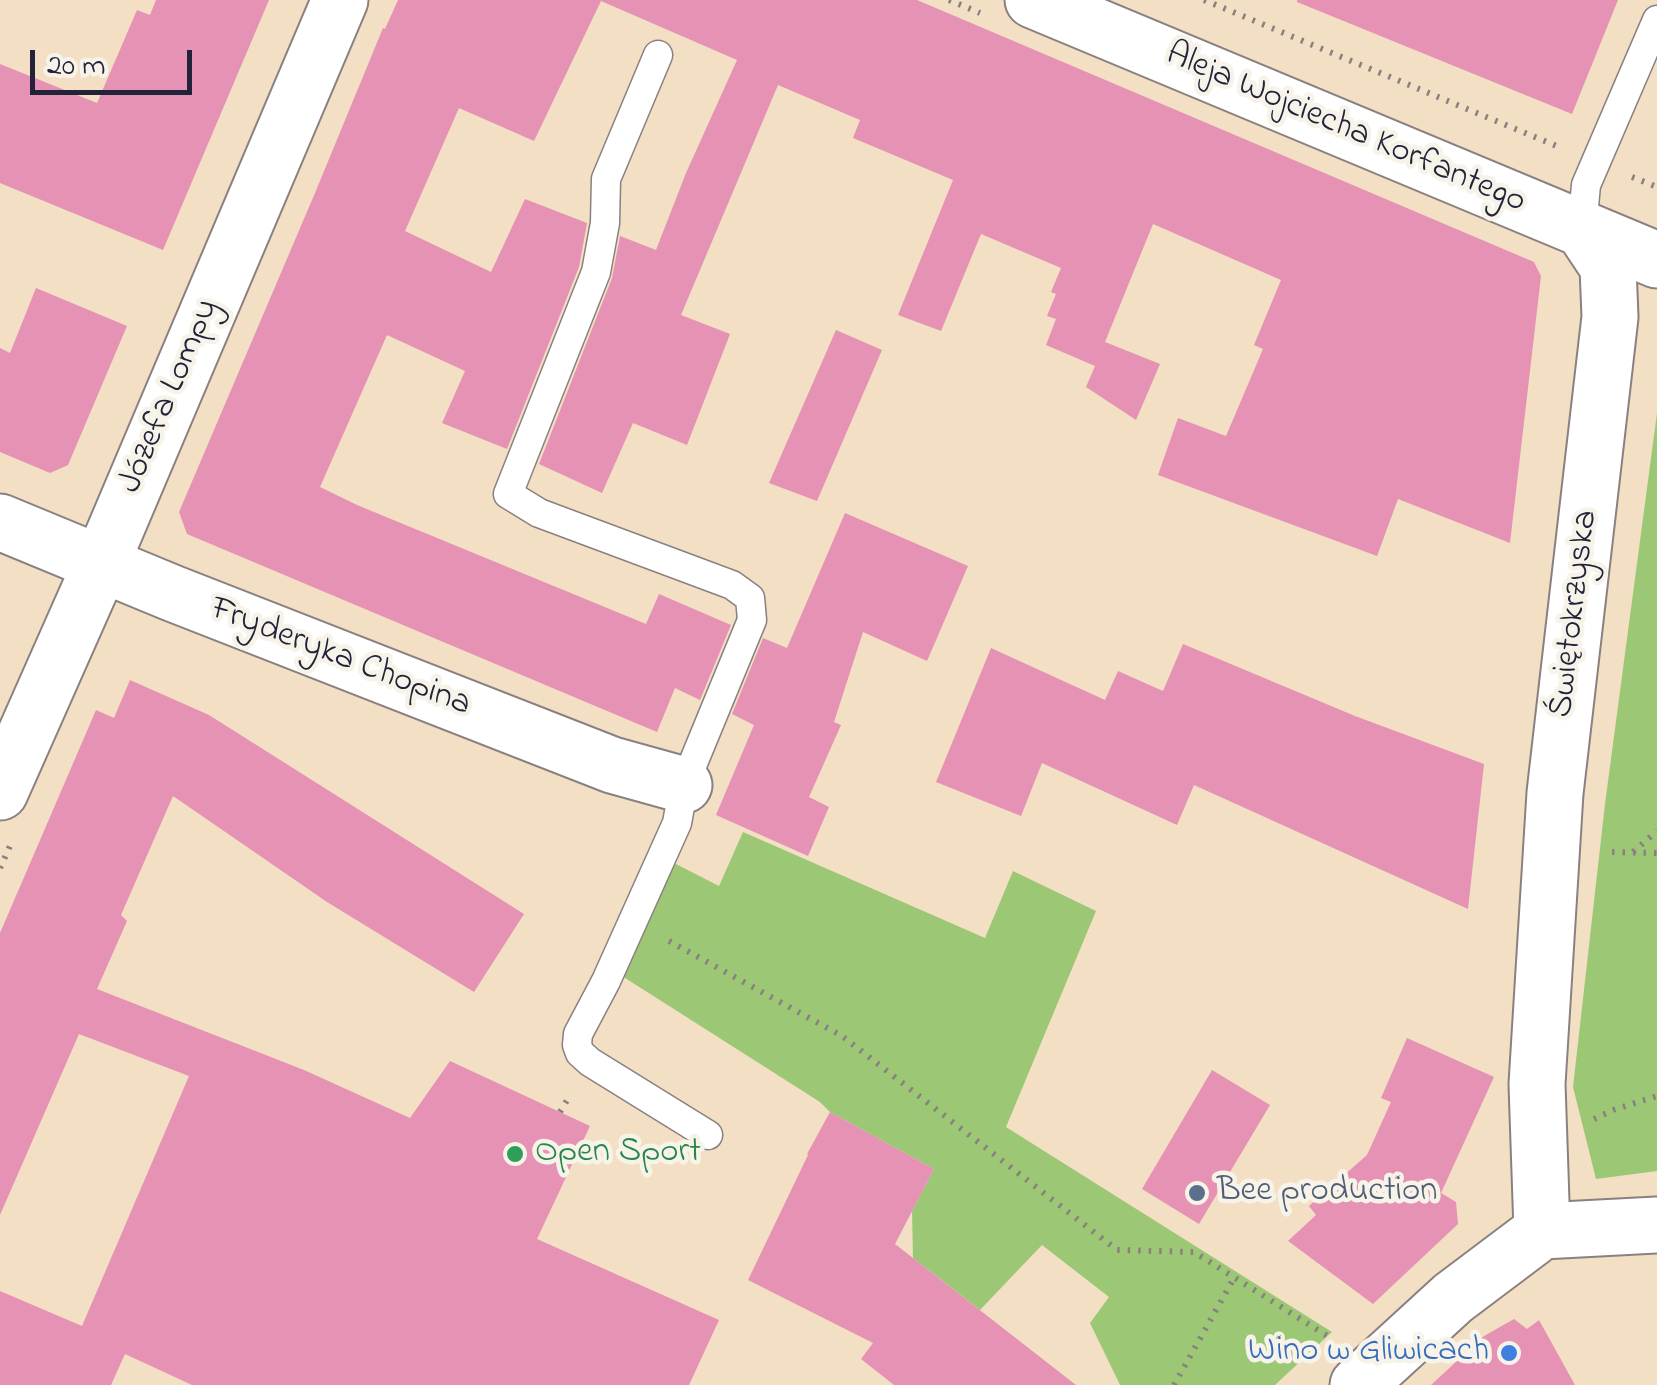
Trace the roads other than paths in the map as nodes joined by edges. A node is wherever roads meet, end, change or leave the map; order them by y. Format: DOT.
graph roads {
  1 [pos="340,0"];
  2 [pos="1033,0"];
  3 [pos="1657,20"];
  4 [pos="658,55"];
  5 [pos="1582,228"];
  6 [pos="1657,260"];
  7 [pos="0,522"];
  8 [pos="100,564"];
  9 [pos="684,785"];
  10 [pos="8,812"];
  11 [pos="708,1135"];
  12 [pos="1657,1225"];
  13 [pos="1542,1231"];
  14 [pos="1364,1380"];
  1 -- 8 [label="street, Józefa Lompy"];
  2 -- 5 [label="street, Aleja Wojciecha Korfantego"];
  3 -- 5 [label="lane"];
  4 -- 9 [label="lane"];
  5 -- 6 [label="street, Aleja Wojciecha Korfantego"];
  5 -- 13 [label="street, Świętokrzyska"];
  7 -- 8 [label="street, Fryderyka Chopina"];
  8 -- 9 [label="street, Fryderyka Chopina"];
  8 -- 10 [label="street, Józefa Lompy"];
  9 -- 11 [label="lane"];
  12 -- 13 [label="street"];
  13 -- 14 [label="street"];
}
